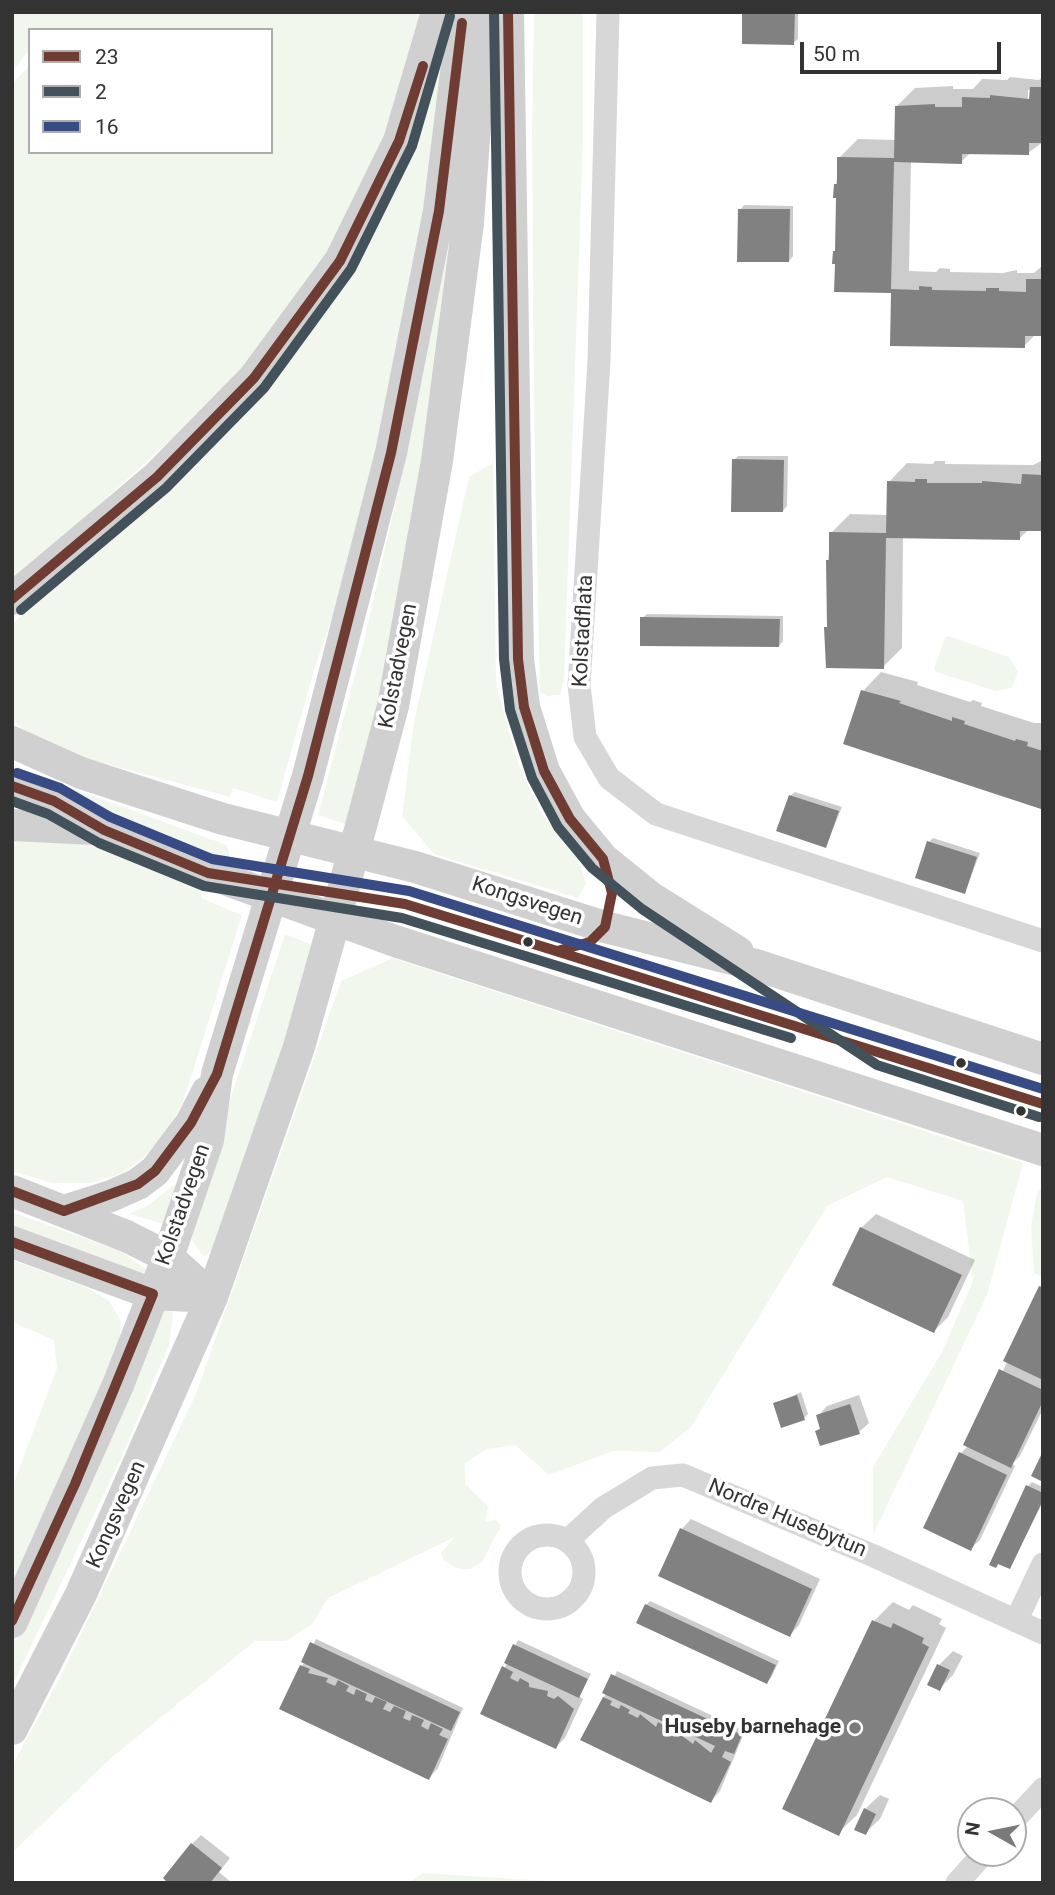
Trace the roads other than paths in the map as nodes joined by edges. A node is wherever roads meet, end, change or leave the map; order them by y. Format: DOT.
graph roads {
  1 [pos="438,12"];
  2 [pos="464,12"];
  3 [pos="483,12"];
  4 [pos="508,12"];
  5 [pos="608,12"];
  6 [pos="12,599"];
  7 [pos="12,742"];
  8 [pos="12,786"];
  9 [pos="12,825"];
  10 [pos="104,830"];
  11 [pos="1043,941"];
  12 [pos="757,965"];
  13 [pos="1043,1059"];
  14 [pos="217,1074"];
  15 [pos="1043,1150"];
  16 [pos="12,1191"];
  17 [pos="64,1211"];
  18 [pos="12,1241"];
  19 [pos="169,1257"];
  20 [pos="153,1294"];
  21 [pos="212,1297"];
  22 [pos="567,1541"];
  23 [pos="1043,1564"];
  24 [pos="1016,1620"];
  25 [pos="12,1622"];
  26 [pos="1043,1633"];
  27 [pos="12,1729"];
  28 [pos="1043,1789"];
  29 [pos="1027,1807"];
  30 [pos="971,1867"];
  31 [pos="957,1883"];
  1 -- 6 [label="main road"];
  2 -- 14 [label="main road, Kolstadvegen"];
  3 -- 21 [label="main road, Kolstadvegen"];
  4 -- 12 [label="main road"];
  5 -- 11 [label="street, Kolstadflata"];
  7 -- 12 [label="main road, Kongsvegen"];
  8 -- 10 [label="main road"];
  9 -- 10 [label="main road"];
  10 -- 15 [label="main road"];
  12 -- 13 [label="main road, Kongsvegen"];
  14 -- 17 [label="main road"];
  14 -- 19 [label="main road, Kolstadvegen"];
  16 -- 17 [label="main road"];
  17 -- 19 [label="main road"];
  18 -- 20 [label="main road"];
  19 -- 20 [label="main road, Kolstadvegen"];
  19 -- 21 [label="main road"];
  20 -- 21 [label="main road"];
  20 -- 25 [label="main road"];
  21 -- 27 [label="main road, Kongsvegen"];
  22 -- 24 [label="street, Nordre Husebytun"];
  23 -- 24 [label="street"];
  24 -- 26 [label="street, Nordre Husebytun"];
  28 -- 29 [label="street"];
  30 -- 31 [label="street"];
}
